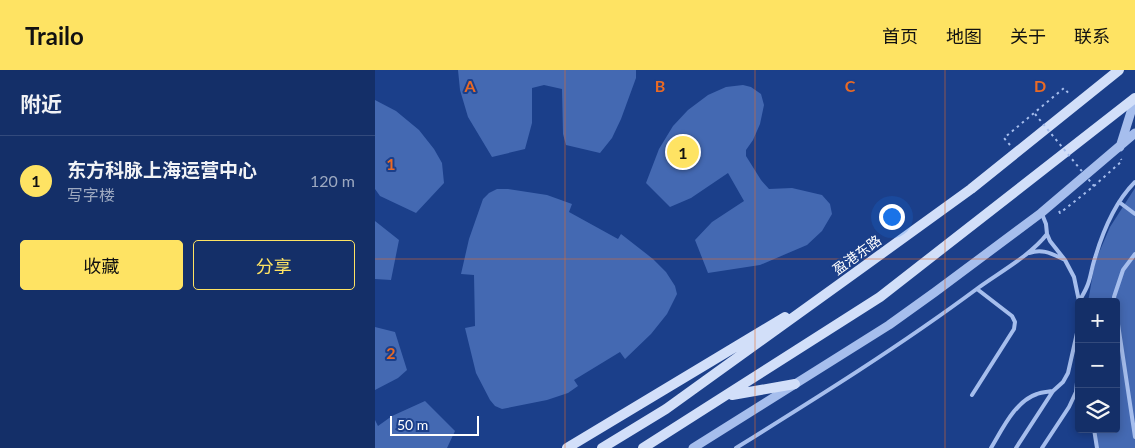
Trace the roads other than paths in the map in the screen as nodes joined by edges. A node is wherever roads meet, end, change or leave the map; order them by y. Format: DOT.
graph roads {
  1 [pos="1119,70"];
  2 [pos="1135,98"];
  3 [pos="1135,133"];
  4 [pos="1120,147"];
  5 [pos="1135,182"];
  6 [pos="1119,202"];
  7 [pos="1041,213"];
  8 [pos="1135,214"];
  9 [pos="1047,234"];
  10 [pos="1135,254"];
  11 [pos="1024,255"];
  12 [pos="1065,260"];
  13 [pos="841,283"];
  14 [pos="977,289"];
  15 [pos="1078,298"];
  16 [pos="1081,298"];
  17 [pos="1114,298"];
  18 [pos="1120,338"];
  19 [pos="1075,342"];
  20 [pos="795,384"];
  21 [pos="1076,388"];
  22 [pos="1053,391"];
  23 [pos="972,395"];
  24 [pos="727,396"];
  25 [pos="1095,433"];
  26 [pos="1135,436"];
  27 [pos="567,448"];
  28 [pos="601,448"];
  29 [pos="643,448"];
  30 [pos="693,448"];
  31 [pos="736,448"];
  32 [pos="991,448"];
  33 [pos="1016,448"];
  34 [pos="1042,448"];
  35 [pos="1097,448"];
  1 -- 13 [label="main road, 盈港东路"];
  2 -- 4 [label="street"];
  2 -- 24 [label="main road"];
  3 -- 4 [label="street"];
  4 -- 7 [label="street"];
  5 -- 6 [label="lane"];
  6 -- 8 [label="lane"];
  6 -- 16 [label="lane"];
  7 -- 9 [label="lane"];
  7 -- 20 [label="street"];
  9 -- 11 [label="lane"];
  9 -- 12 [label="lane"];
  10 -- 17 [label="lane"];
  11 -- 12 [label="lane"];
  11 -- 14 [label="lane"];
  12 -- 15 [label="lane"];
  13 -- 27 [label="main road"];
  13 -- 28 [label="main road, 盈港东路"];
  14 -- 23 [label="lane"];
  14 -- 31 [label="lane"];
  18 -- 26 [label="lane"];
  19 -- 22 [label="lane"];
  20 -- 24 [label="main road"];
  20 -- 30 [label="street"];
  21 -- 34 [label="lane"];
  22 -- 32 [label="lane"];
  22 -- 33 [label="lane"];
  24 -- 29 [label="main road"];
  25 -- 35 [label="lane"];
}
